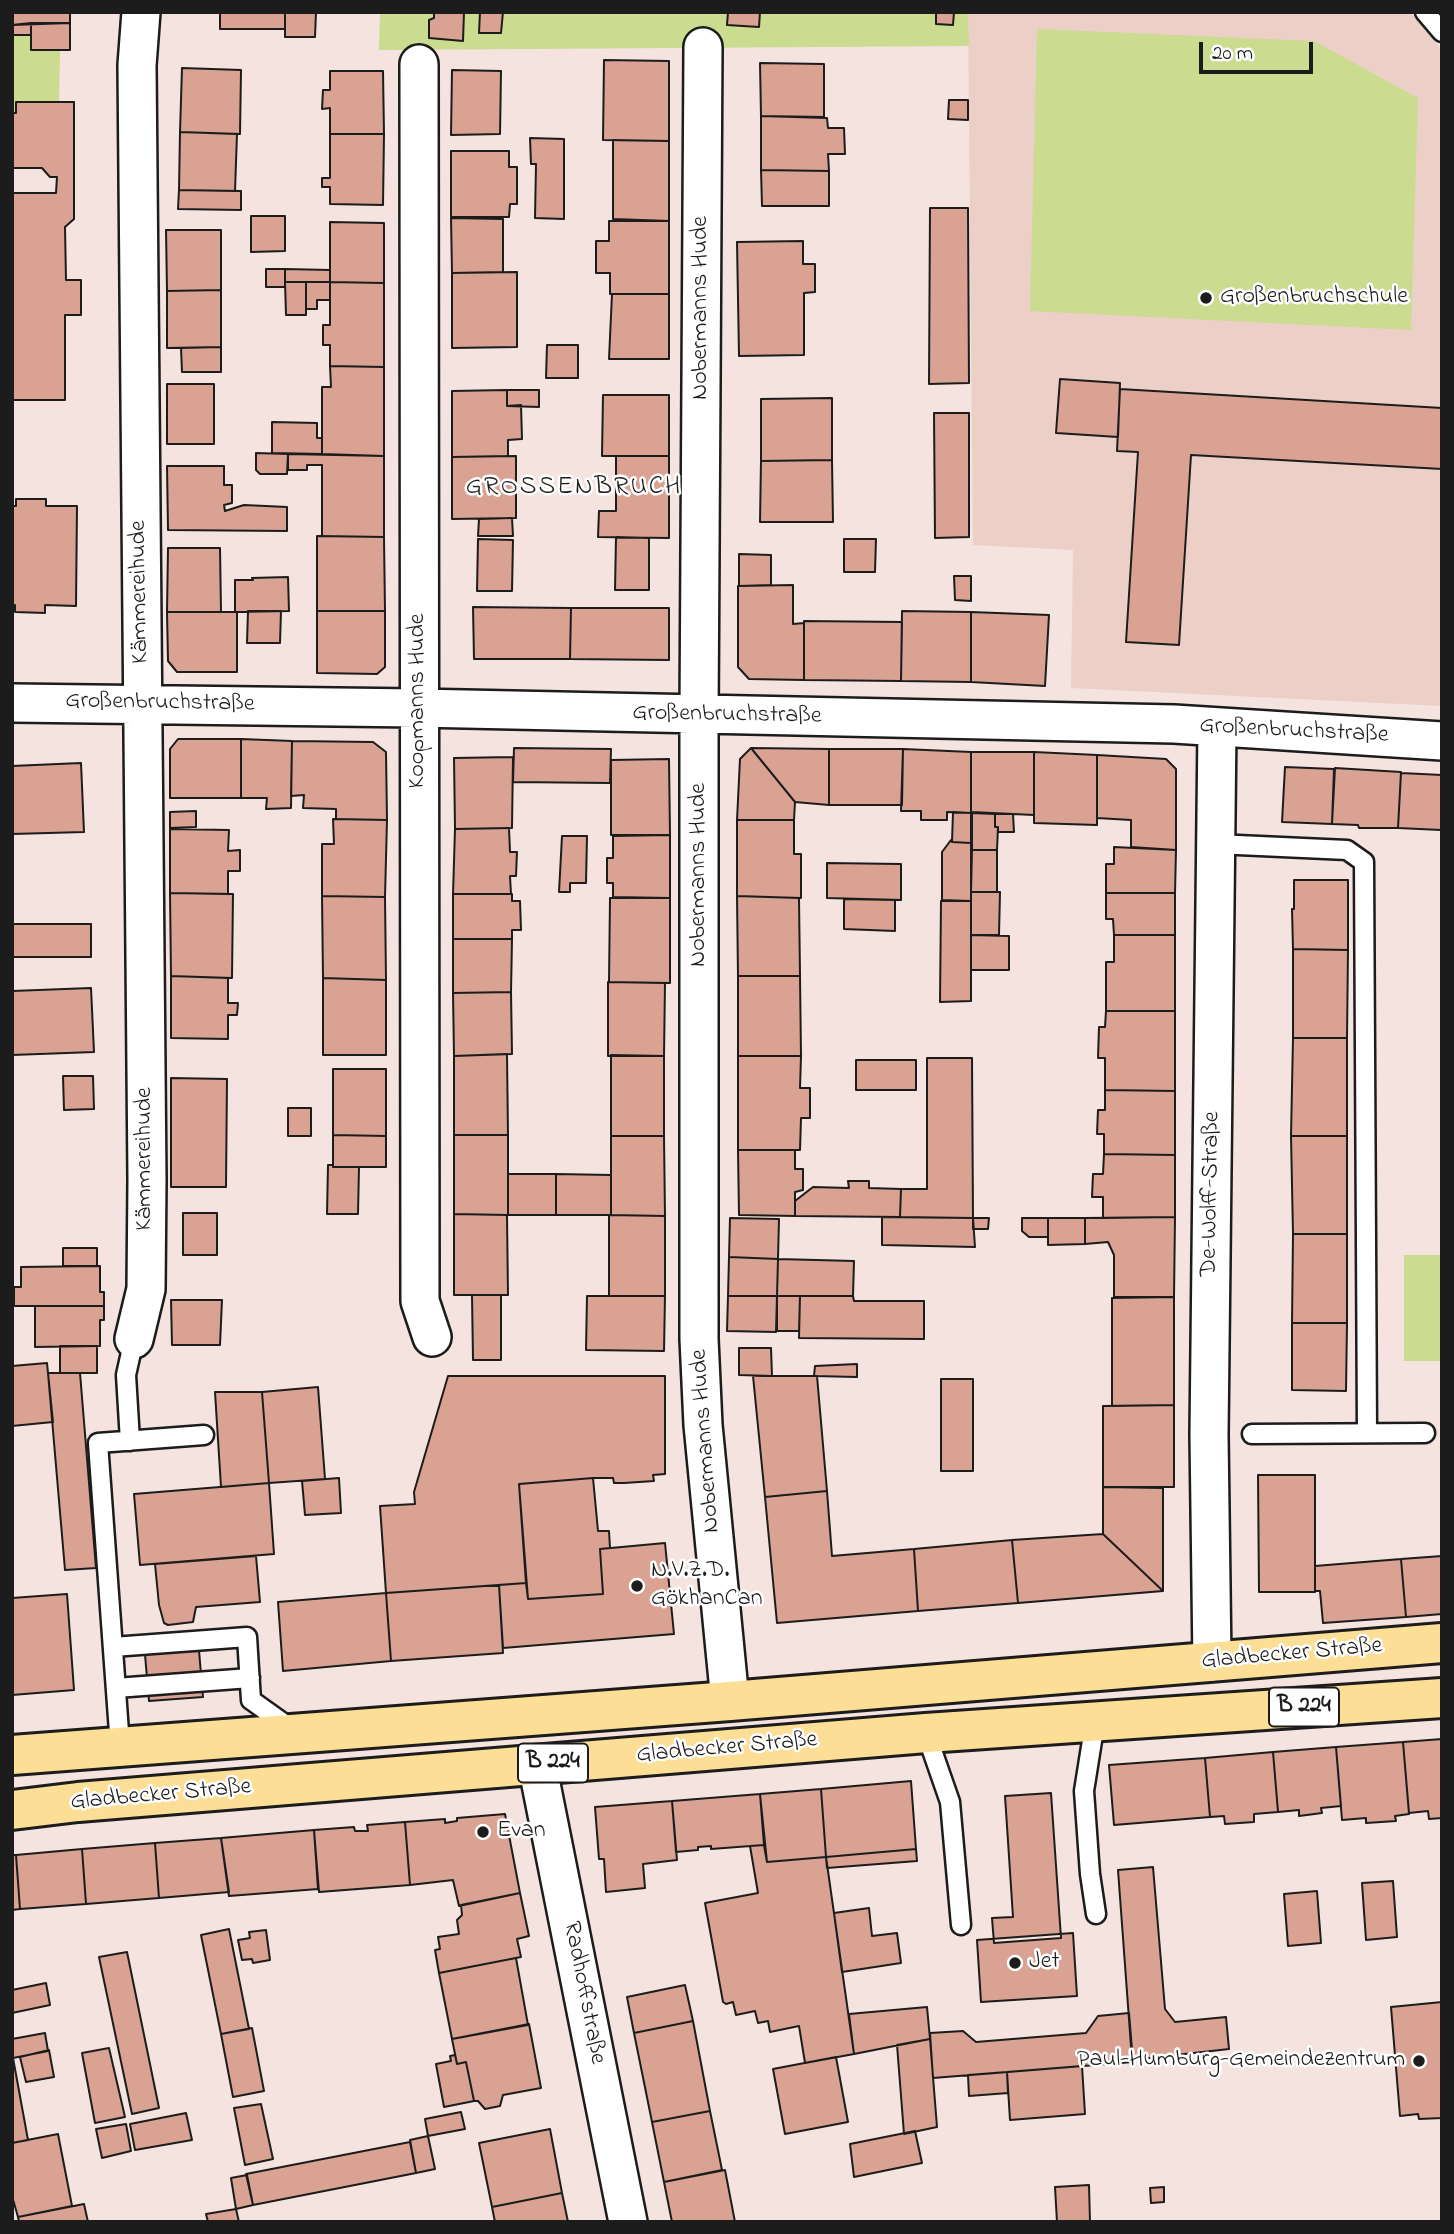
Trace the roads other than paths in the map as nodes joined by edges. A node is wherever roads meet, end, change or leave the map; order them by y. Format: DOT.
graph roads {
  1 [pos="141,12"];
  2 [pos="1425,12"];
  3 [pos="1442,32"];
  4 [pos="703,47"];
  5 [pos="419,64"];
  6 [pos="12,703"];
  7 [pos="143,703"];
  8 [pos="418,708"];
  9 [pos="699,715"];
  10 [pos="1217,727"];
  11 [pos="1442,741"];
  12 [pos="1216,844"];
  13 [pos="432,1337"];
  14 [pos="134,1339"];
  15 [pos="1367,1433"];
  16 [pos="1425,1433"];
  17 [pos="1252,1434"];
  18 [pos="205,1435"];
  19 [pos="130,1441"];
  20 [pos="1442,1643"];
  21 [pos="113,1647"];
  22 [pos="1212,1662"];
  23 [pos="250,1678"];
  24 [pos="116,1688"];
  25 [pos="1442,1698"];
  26 [pos="730,1701"];
  27 [pos="1095,1722"];
  28 [pos="926,1733"];
  29 [pos="297,1734"];
  30 [pos="120,1745"];
  31 [pos="12,1755"];
  32 [pos="537,1764"];
  33 [pos="12,1810"];
  34 [pos="1096,1914"];
  35 [pos="961,1925"];
  36 [pos="628,2222"];
  1 -- 7 [label="street, Kämmereihude"];
  2 -- 3 [label="lane"];
  4 -- 9 [label="street, Nobermanns Hude"];
  5 -- 8 [label="street, Koopmanns Hude"];
  6 -- 7 [label="street, Großenbruchstraße"];
  7 -- 8 [label="street, Großenbruchstraße"];
  7 -- 14 [label="street, Kämmereihude"];
  8 -- 9 [label="street, Großenbruchstraße"];
  8 -- 13 [label="street, Koopmanns Hude"];
  9 -- 10 [label="street, Großenbruchstraße"];
  9 -- 26 [label="street, Nobermanns Hude"];
  10 -- 11 [label="street, Großenbruchstraße"];
  10 -- 12 [label="street, De-Wolff-Straße"];
  12 -- 15 [label="lane"];
  12 -- 22 [label="street, De-Wolff-Straße"];
  14 -- 19 [label="lane"];
  15 -- 16 [label="lane"];
  15 -- 17 [label="lane"];
  18 -- 19 [label="lane"];
  19 -- 21 [label="lane"];
  20 -- 22 [label="main road, Gladbecker Straße / B 224"];
  21 -- 23 [label="lane"];
  21 -- 24 [label="lane"];
  22 -- 26 [label="main road, Gladbecker Straße / B 224"];
  23 -- 24 [label="lane"];
  23 -- 29 [label="lane"];
  24 -- 30 [label="lane"];
  25 -- 27 [label="main road, Gladbecker Straße / B 224"];
  26 -- 29 [label="main road, Gladbecker Straße / B 224"];
  27 -- 28 [label="main road, Gladbecker Straße / B 224"];
  27 -- 34 [label="lane"];
  28 -- 32 [label="main road, Gladbecker Straße / B 224"];
  28 -- 35 [label="lane"];
  29 -- 30 [label="main road, Gladbecker Straße / B 224"];
  30 -- 31 [label="main road, Gladbecker Straße / B 224"];
  32 -- 33 [label="main road, Gladbecker Straße / B 224"];
  32 -- 36 [label="street, Radhoffstraße"];
}
